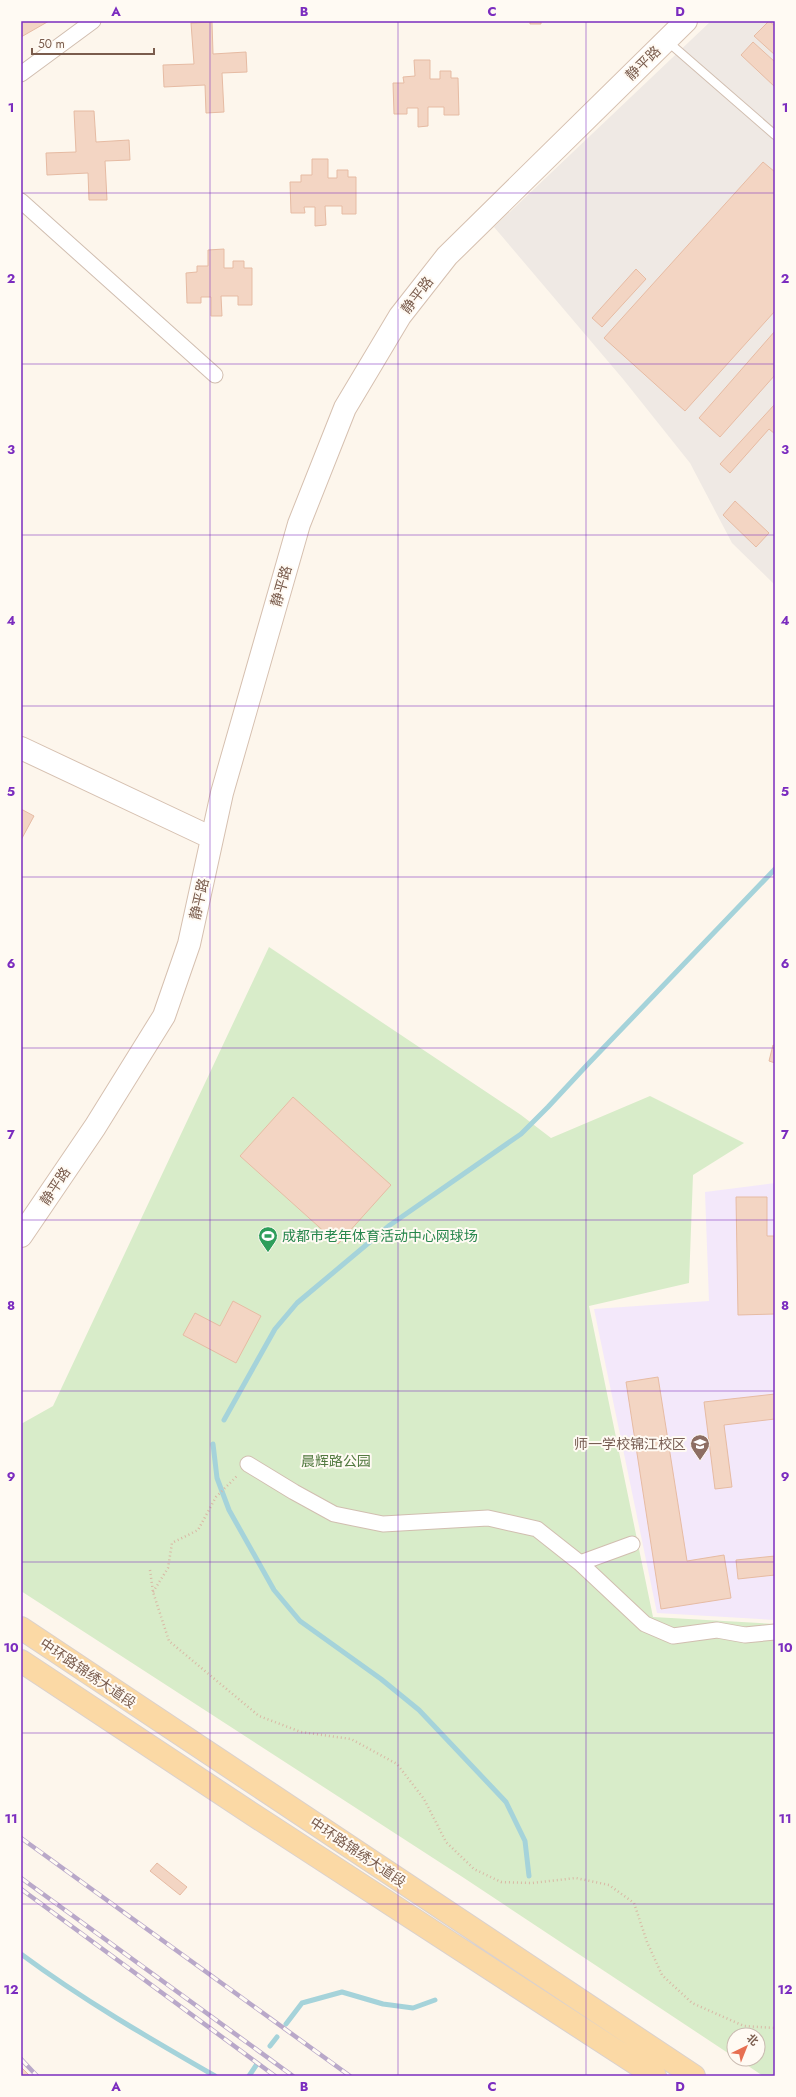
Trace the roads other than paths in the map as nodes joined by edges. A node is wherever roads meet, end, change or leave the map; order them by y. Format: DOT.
graph roads {
  1 [pos="93,21"];
  2 [pos="686,21"];
  3 [pos="667,41"];
  4 [pos="21,74"];
  5 [pos="775,135"];
  6 [pos="21,201"];
  7 [pos="215,375"];
  8 [pos="21,748"];
  9 [pos="212,838"];
  10 [pos="21,1236"];
  11 [pos="248,1464"];
  12 [pos="632,1544"];
  13 [pos="580,1563"];
  14 [pos="21,1628"];
  15 [pos="775,1632"];
  16 [pos="21,1661"];
  17 [pos="655,2076"];
  18 [pos="694,2076"];
  1 -- 4 [label="street"];
  2 -- 3 [label="street, 静平路"];
  3 -- 5 [label="lane"];
  3 -- 9 [label="street, 静平路"];
  6 -- 7 [label="street"];
  8 -- 9 [label="street"];
  9 -- 10 [label="street, 静平路"];
  11 -- 13 [label="street"];
  12 -- 13 [label="street"];
  13 -- 15 [label="street"];
  14 -- 18 [label="main road, 中环路锦绣大道段"];
  16 -- 17 [label="main road, 中环路锦绣大道段"];
}
